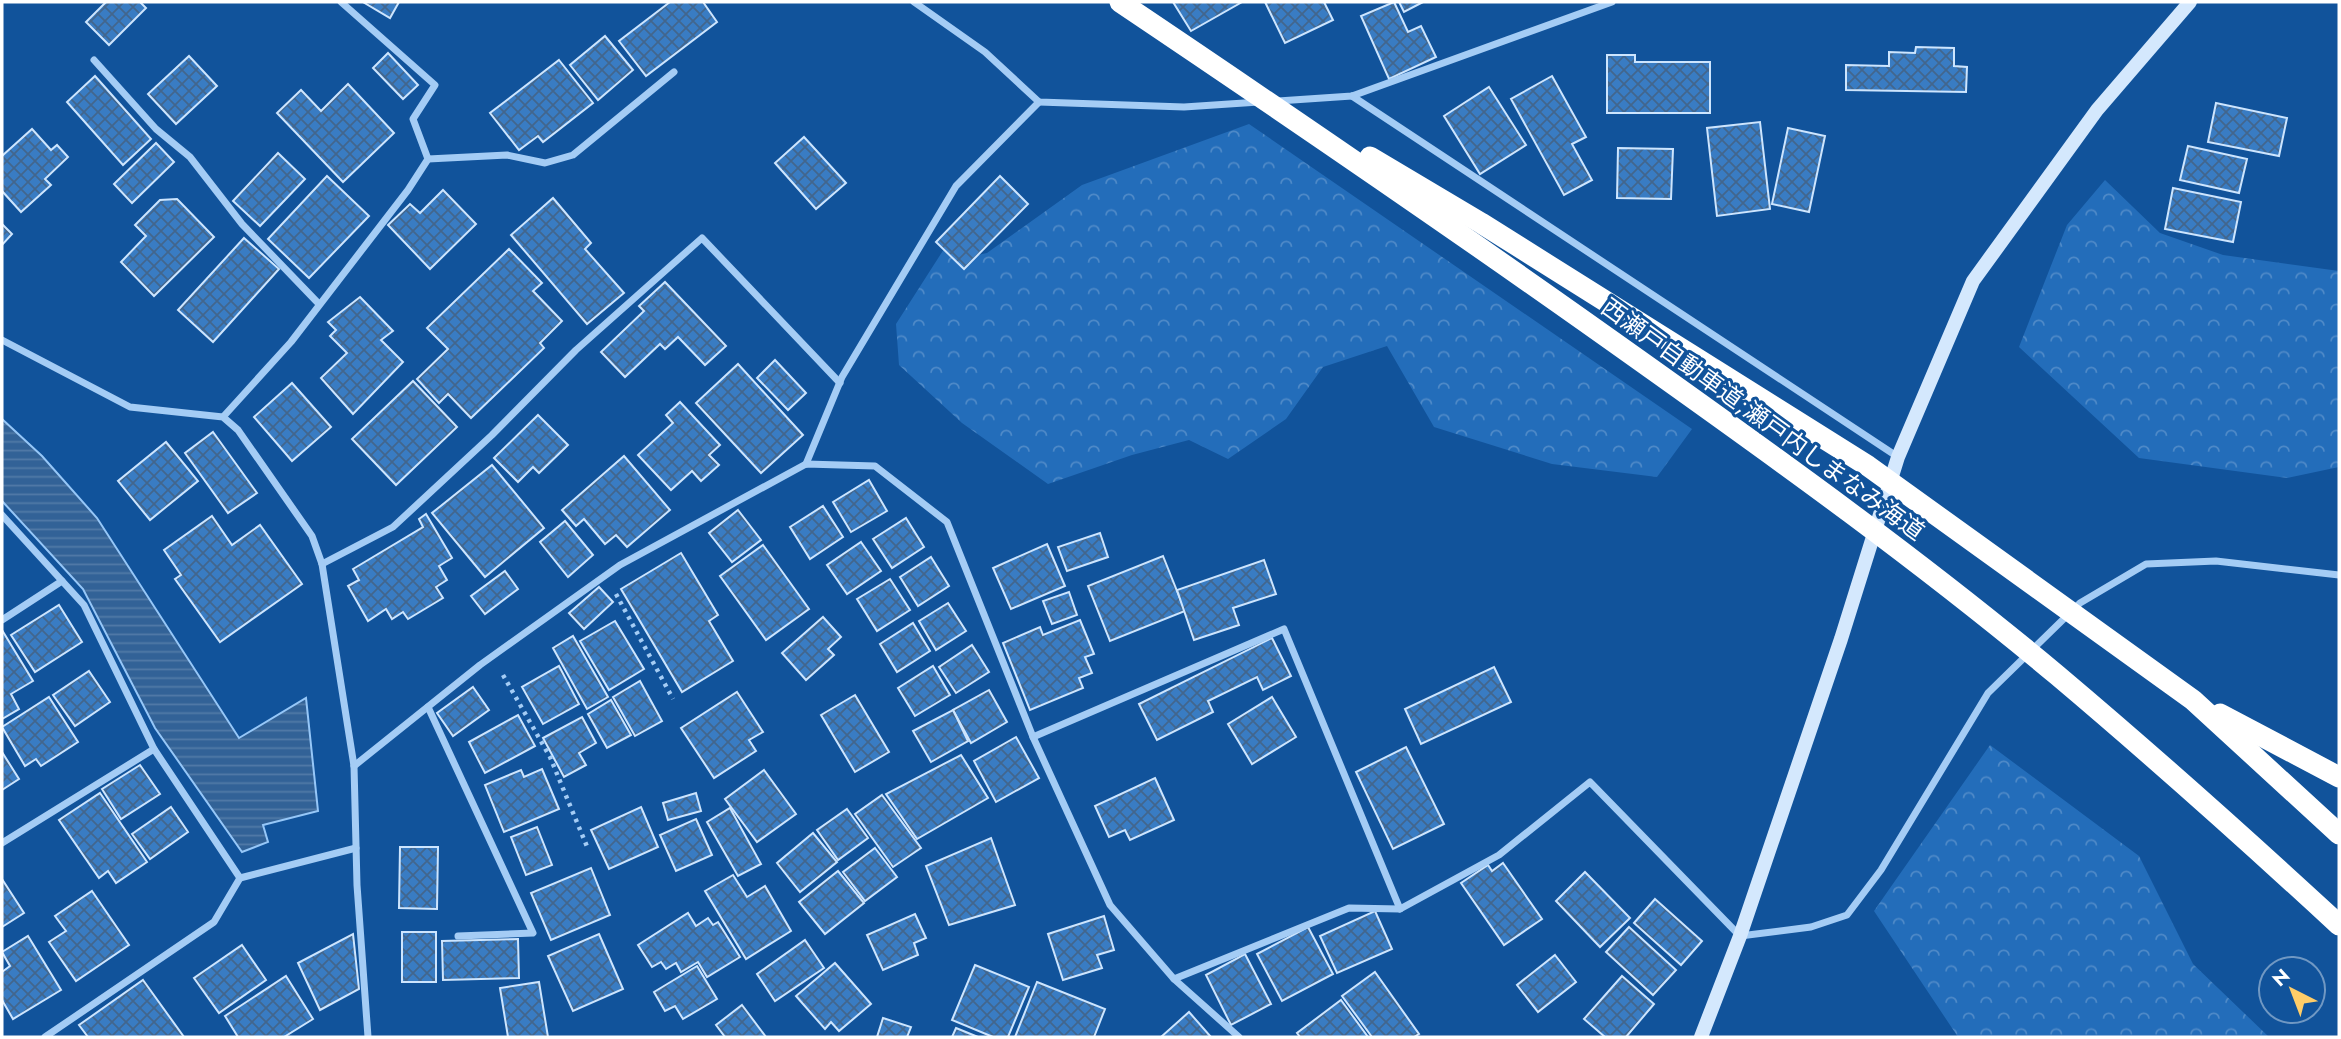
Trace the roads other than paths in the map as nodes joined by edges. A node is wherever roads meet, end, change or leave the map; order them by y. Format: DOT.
graph roads {
  1 [pos="341,2"];
  2 [pos="914,2"];
  3 [pos="1120,2"];
  4 [pos="1612,2"];
  5 [pos="2190,2"];
  6 [pos="1200,55"];
  7 [pos="94,60"];
  8 [pos="674,72"];
  9 [pos="1352,96"];
  10 [pos="1039,102"];
  11 [pos="428,159"];
  12 [pos="319,304"];
  13 [pos="2,340"];
  14 [pos="840,383"];
  15 [pos="223,417"];
  16 [pos="1898,457"];
  17 [pos="806,464"];
  18 [pos="2,515"];
  19 [pos="322,564"];
  20 [pos="2339,575"];
  21 [pos="62,581"];
  22 [pos="2,620"];
  23 [pos="2193,700"];
  24 [pos="428,707"];
  25 [pos="1033,737"];
  26 [pos="154,749"];
  27 [pos="354,766"];
  28 [pos="2339,777"];
  29 [pos="2339,834"];
  30 [pos="2,843"];
  31 [pos="356,848"];
  32 [pos="2285,875"];
  33 [pos="240,878"];
  34 [pos="1400,909"];
  35 [pos="2339,925"];
  36 [pos="2339,935"];
  37 [pos="458,936"];
  38 [pos="1740,936"];
  39 [pos="1174,979"];
  40 [pos="45,1037"];
  41 [pos="368,1037"];
  42 [pos="1239,1037"];
  43 [pos="1701,1037"];
  1 -- 11 [label="street"];
  2 -- 10 [label="street"];
  3 -- 6 [label="highway, 西瀬戸自動車道;瀬戸内しまなみ海道"];
  4 -- 9 [label="street"];
  5 -- 16 [label="street"];
  6 -- 23 [label="highway"];
  6 -- 32 [label="highway, 西瀬戸自動車道;瀬戸内しまなみ海道"];
  7 -- 12 [label="street"];
  8 -- 11 [label="street"];
  9 -- 10 [label="street"];
  9 -- 16 [label="street"];
  10 -- 14 [label="street"];
  11 -- 12 [label="street"];
  12 -- 15 [label="street"];
  13 -- 15 [label="street"];
  14 -- 17 [label="street"];
  14 -- 19 [label="street"];
  15 -- 19 [label="street"];
  16 -- 38 [label="street"];
  17 -- 24 [label="street"];
  17 -- 25 [label="street"];
  18 -- 21 [label="street"];
  19 -- 27 [label="street"];
  20 -- 38 [label="street"];
  21 -- 22 [label="street"];
  21 -- 26 [label="street"];
  23 -- 28 [label="highway"];
  23 -- 29 [label="highway"];
  24 -- 27 [label="street"];
  24 -- 37 [label="street"];
  25 -- 34 [label="street"];
  25 -- 39 [label="street"];
  26 -- 30 [label="street"];
  26 -- 33 [label="street"];
  27 -- 31 [label="street"];
  31 -- 33 [label="street"];
  31 -- 41 [label="street"];
  32 -- 35 [label="highway, 西瀬戸自動車道;瀬戸内しまなみ海道"];
  32 -- 36 [label="highway"];
  33 -- 40 [label="street"];
  34 -- 38 [label="street"];
  34 -- 39 [label="street"];
  38 -- 43 [label="street"];
  39 -- 42 [label="street"];
}
